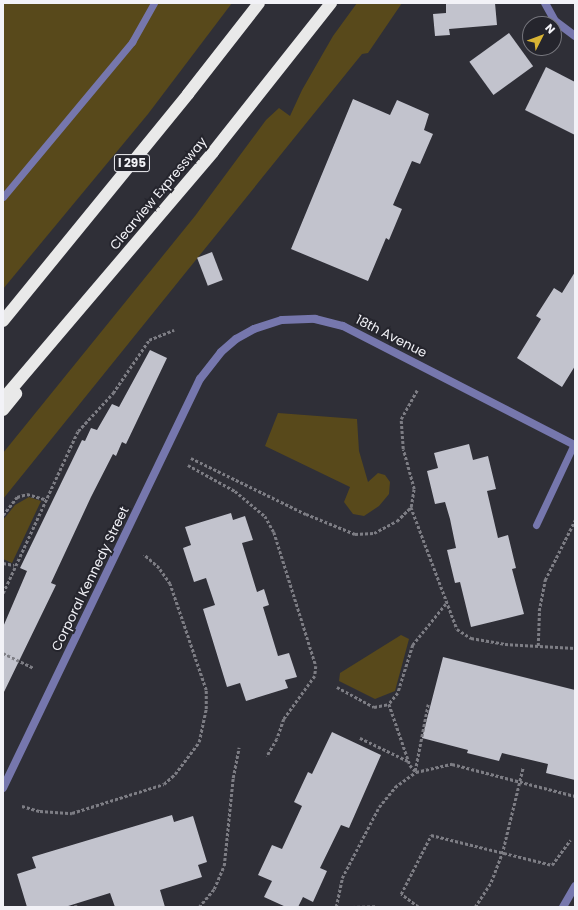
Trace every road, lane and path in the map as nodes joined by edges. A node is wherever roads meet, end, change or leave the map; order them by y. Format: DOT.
graph roads {
  1 [pos="154,3"];
  2 [pos="259,3"];
  3 [pos="331,3"];
  4 [pos="545,4"];
  5 [pos="575,36"];
  6 [pos="213,152"];
  7 [pos="3,197"];
  8 [pos="3,321"];
  9 [pos="174,330"];
  10 [pos="200,380"];
  11 [pos="417,390"];
  12 [pos="3,399"];
  13 [pos="3,410"];
  14 [pos="574,445"];
  15 [pos="191,458"];
  16 [pos="188,465"];
  17 [pos="45,499"];
  18 [pos="411,507"];
  19 [pos="3,515"];
  20 [pos="575,520"];
  21 [pos="536,524"];
  22 [pos="144,555"];
  23 [pos="3,563"];
  24 [pos="14,565"];
  25 [pos="3,593"];
  26 [pos="446,604"];
  27 [pos="538,646"];
  28 [pos="575,648"];
  29 [pos="3,653"];
  30 [pos="34,668"];
  31 [pos="337,687"];
  32 [pos="389,704"];
  33 [pos="428,704"];
  34 [pos="360,738"];
  35 [pos="239,748"];
  36 [pos="267,756"];
  37 [pos="408,761"];
  38 [pos="523,767"];
  39 [pos="416,772"];
  40 [pos="520,781"];
  41 [pos="3,788"];
  42 [pos="575,796"];
  43 [pos="22,806"];
  44 [pos="570,840"];
  45 [pos="502,853"];
  46 [pos="575,886"];
  47 [pos="377,906"];
  48 [pos="199,907"];
  49 [pos="336,907"];
  50 [pos="352,907"];
  51 [pos="418,907"];
  52 [pos="475,907"];
  53 [pos="563,907"];
  1 -- 7 [label="lane"];
  2 -- 8 [label="highway, I 295"];
  3 -- 6 [label="highway, Clearview Expressway"];
  4 -- 5 [label="street"];
  6 -- 12 [label="highway, Clearview Expressway"];
  6 -- 13 [label="highway"];
  9 -- 17 [label="path"];
  10 -- 14 [label="street, 18th Avenue"];
  10 -- 41 [label="street, Corporal Kennedy Street"];
  11 -- 18 [label="path"];
  14 -- 21 [label="lane"];
  15 -- 18 [label="path"];
  16 -- 36 [label="path"];
  17 -- 19 [label="path"];
  17 -- 24 [label="path"];
  18 -- 26 [label="path"];
  20 -- 27 [label="path"];
  22 -- 43 [label="path"];
  23 -- 24 [label="path"];
  24 -- 25 [label="path"];
  26 -- 27 [label="path"];
  26 -- 32 [label="path"];
  27 -- 28 [label="path"];
  29 -- 30 [label="path"];
  31 -- 32 [label="path"];
  32 -- 37 [label="path"];
  33 -- 39 [label="path"];
  34 -- 37 [label="path"];
  35 -- 48 [label="path"];
  37 -- 39 [label="path"];
  38 -- 40 [label="path"];
  39 -- 40 [label="path"];
  39 -- 49 [label="path"];
  40 -- 42 [label="path"];
  40 -- 45 [label="path"];
  44 -- 45 [label="path"];
  45 -- 51 [label="path"];
  45 -- 52 [label="path"];
  46 -- 53 [label="street"];
  47 -- 50 [label="path"];
}
